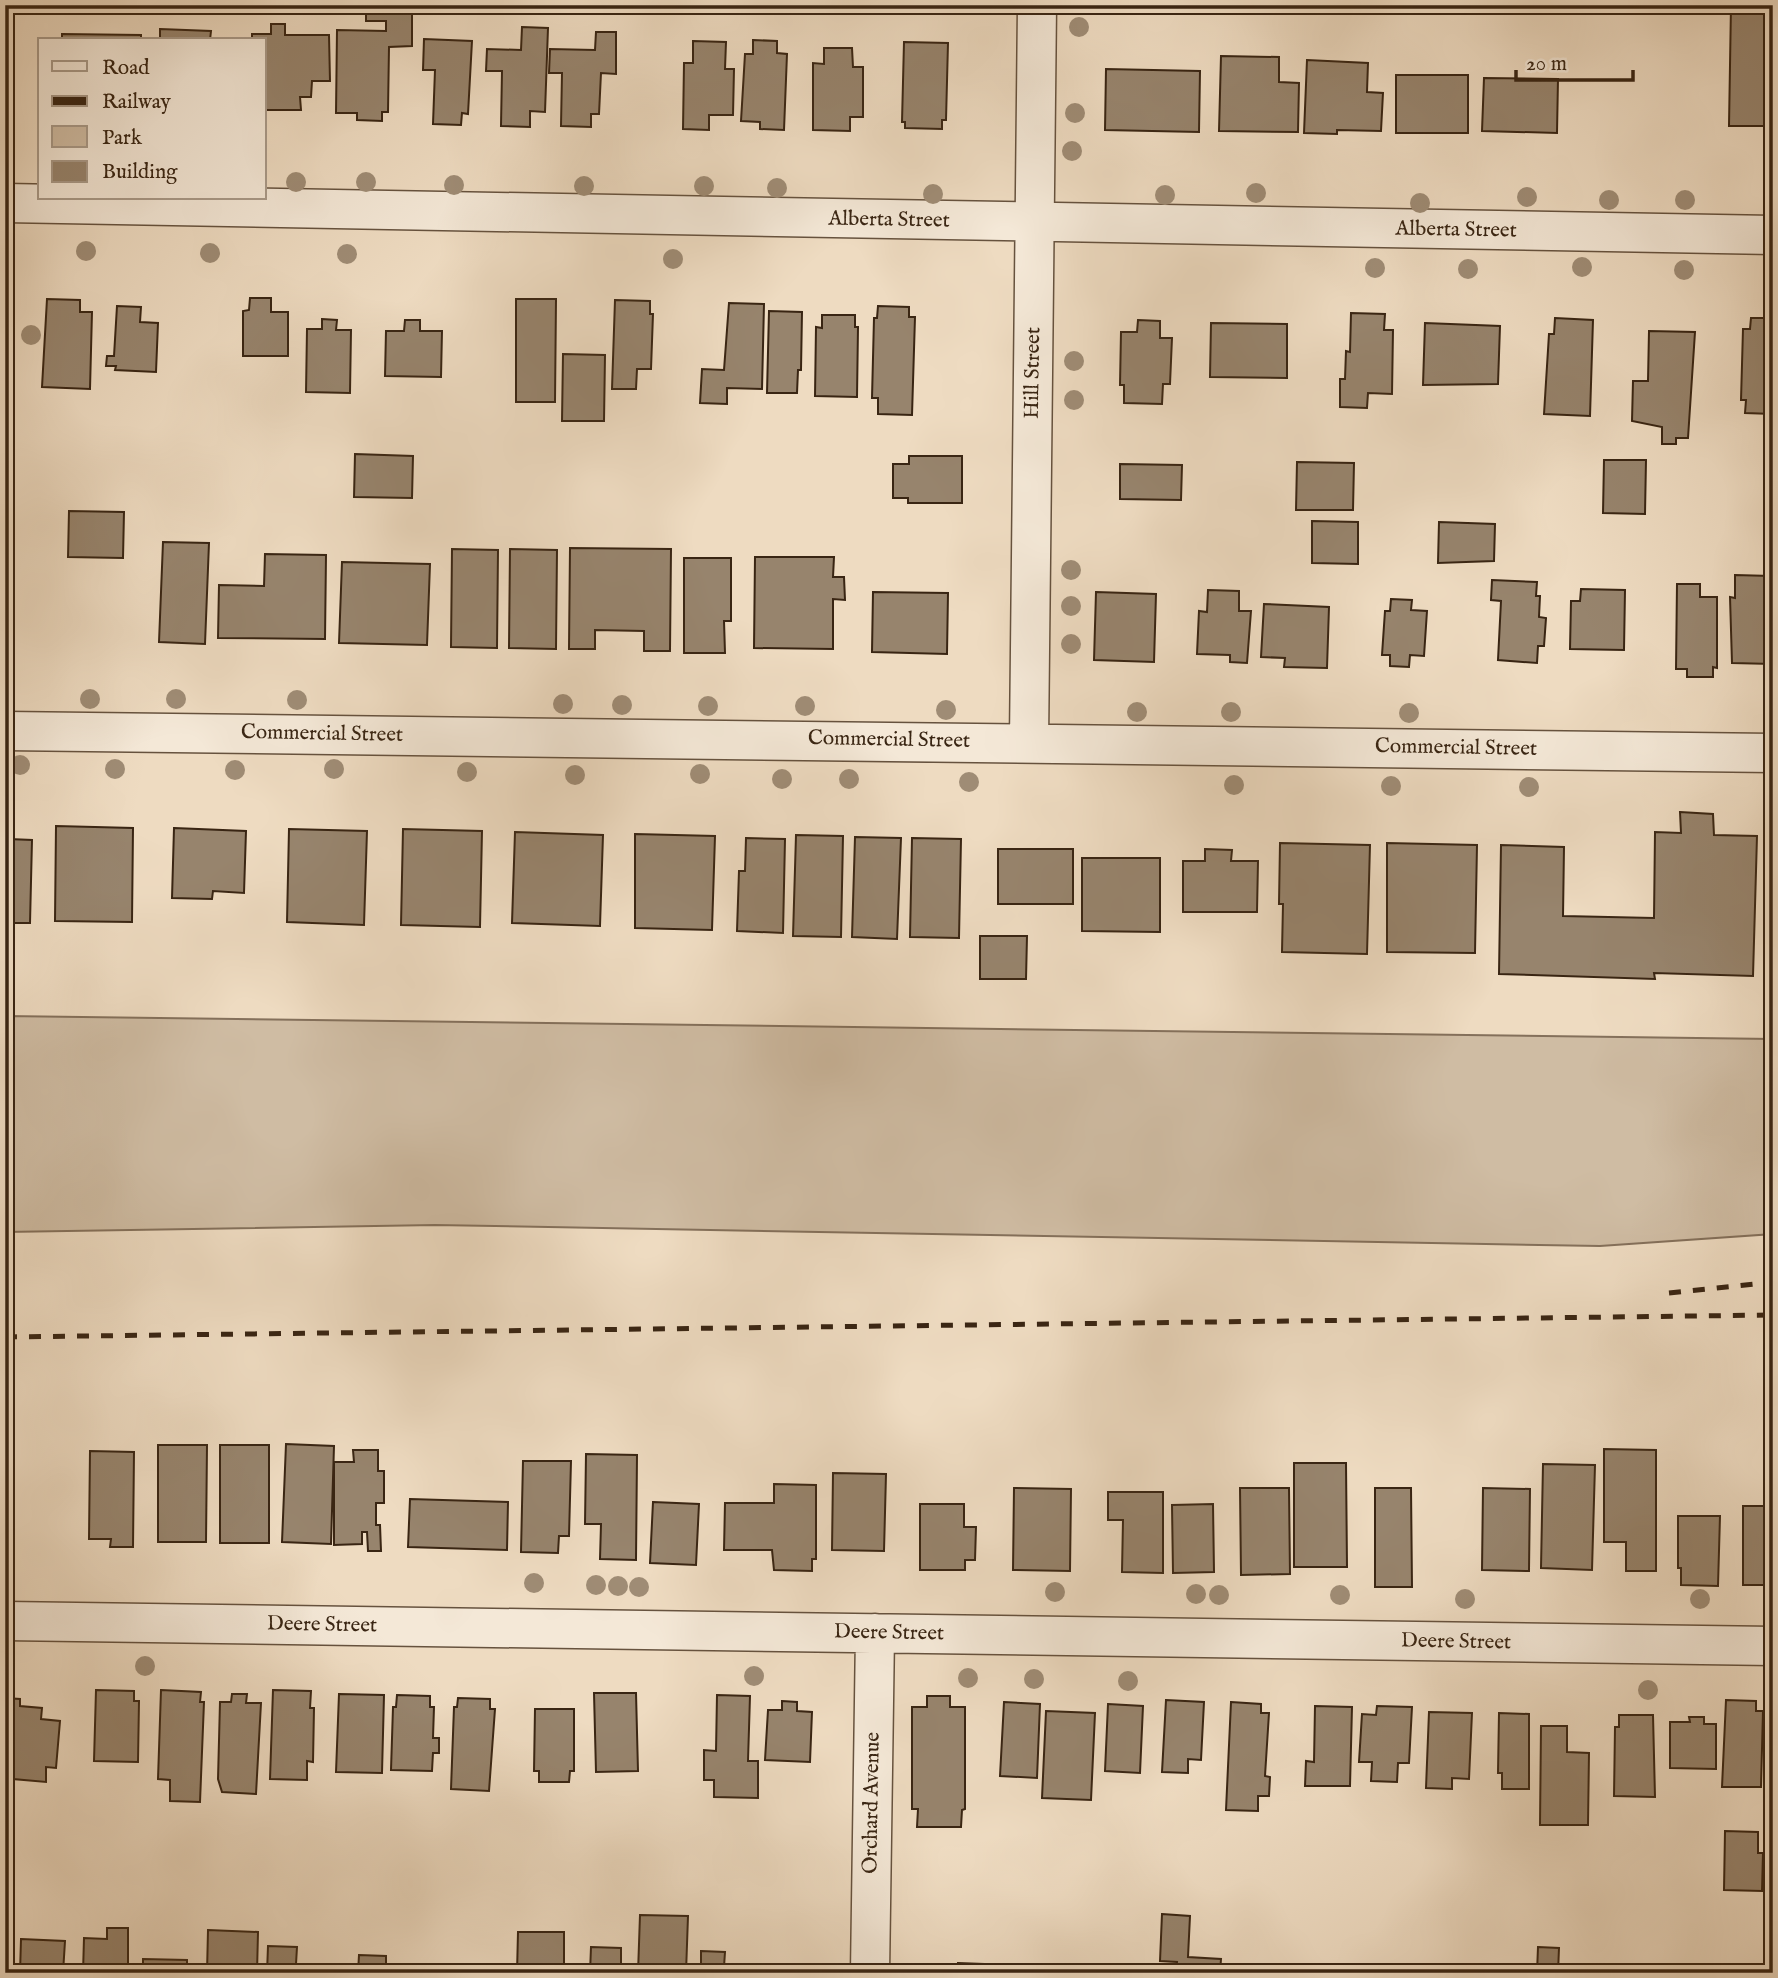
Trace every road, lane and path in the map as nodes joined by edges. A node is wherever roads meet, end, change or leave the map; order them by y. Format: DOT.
graph roads {
  1 [pos="1037,5"];
  2 [pos="5,203"];
  3 [pos="1035,222"];
  4 [pos="1773,235"];
  5 [pos="5,731"];
  6 [pos="1029,742"];
  7 [pos="1773,753"];
  8 [pos="5,1621"];
  9 [pos="875,1633"];
  10 [pos="1773,1646"];
  11 [pos="870,1973"];
  1 -- 3 [label="street, Hill Street"];
  2 -- 3 [label="street, Alberta Street"];
  3 -- 4 [label="street, Alberta Street"];
  3 -- 6 [label="street, Hill Street"];
  5 -- 6 [label="street, Commercial Street"];
  6 -- 7 [label="street, Commercial Street"];
  8 -- 9 [label="street, Deere Street"];
  9 -- 10 [label="street, Deere Street"];
  9 -- 11 [label="street, Orchard Avenue"];
}
